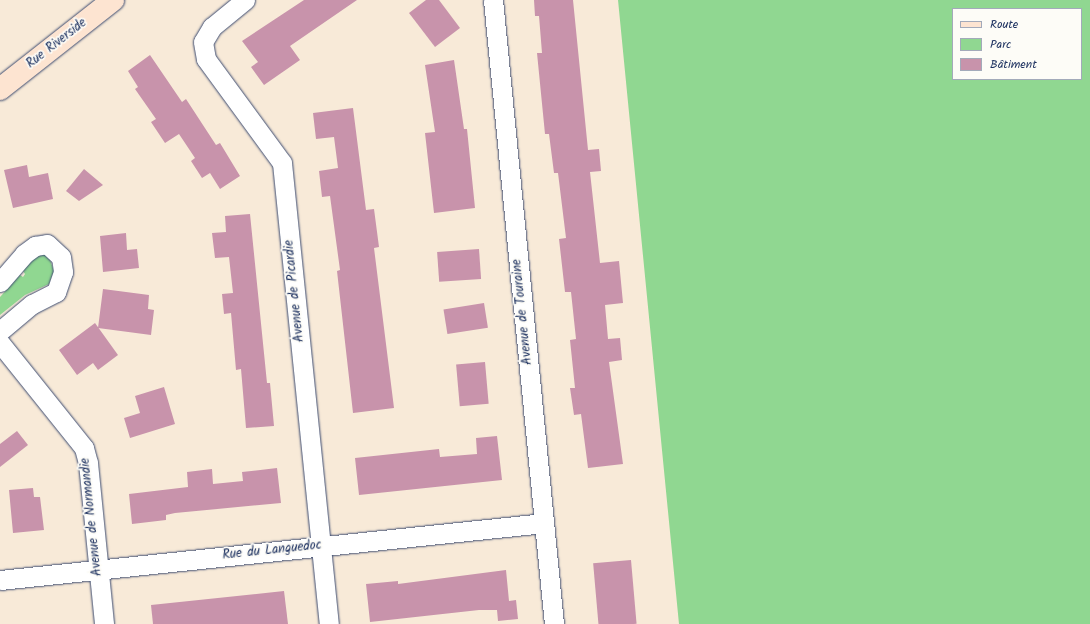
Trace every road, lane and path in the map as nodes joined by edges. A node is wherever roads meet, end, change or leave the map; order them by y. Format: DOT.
graph roads {
  1 [pos="113,0"];
  2 [pos="245,0"];
  3 [pos="493,0"];
  4 [pos="0,89"];
  5 [pos="0,282"];
  6 [pos="0,330"];
  7 [pos="0,343"];
  8 [pos="544,523"];
  9 [pos="321,546"];
  10 [pos="98,570"];
  11 [pos="0,580"];
  12 [pos="104,624"];
  13 [pos="329,624"];
  14 [pos="554,624"];
  1 -- 4 [label="street, Rue Riverside"];
  2 -- 9 [label="street, Avenue de Picardie"];
  3 -- 8 [label="street, Avenue de Touraine"];
  5 -- 6 [label="street"];
  7 -- 10 [label="street, Avenue de Normandie"];
  8 -- 9 [label="street, Rue du Languedoc"];
  8 -- 14 [label="street, Avenue de Touraine"];
  9 -- 10 [label="street, Rue du Languedoc"];
  9 -- 13 [label="street, Avenue de Picardie"];
  10 -- 11 [label="street, Rue du Languedoc"];
  10 -- 12 [label="street, Avenue de Normandie"];
}
